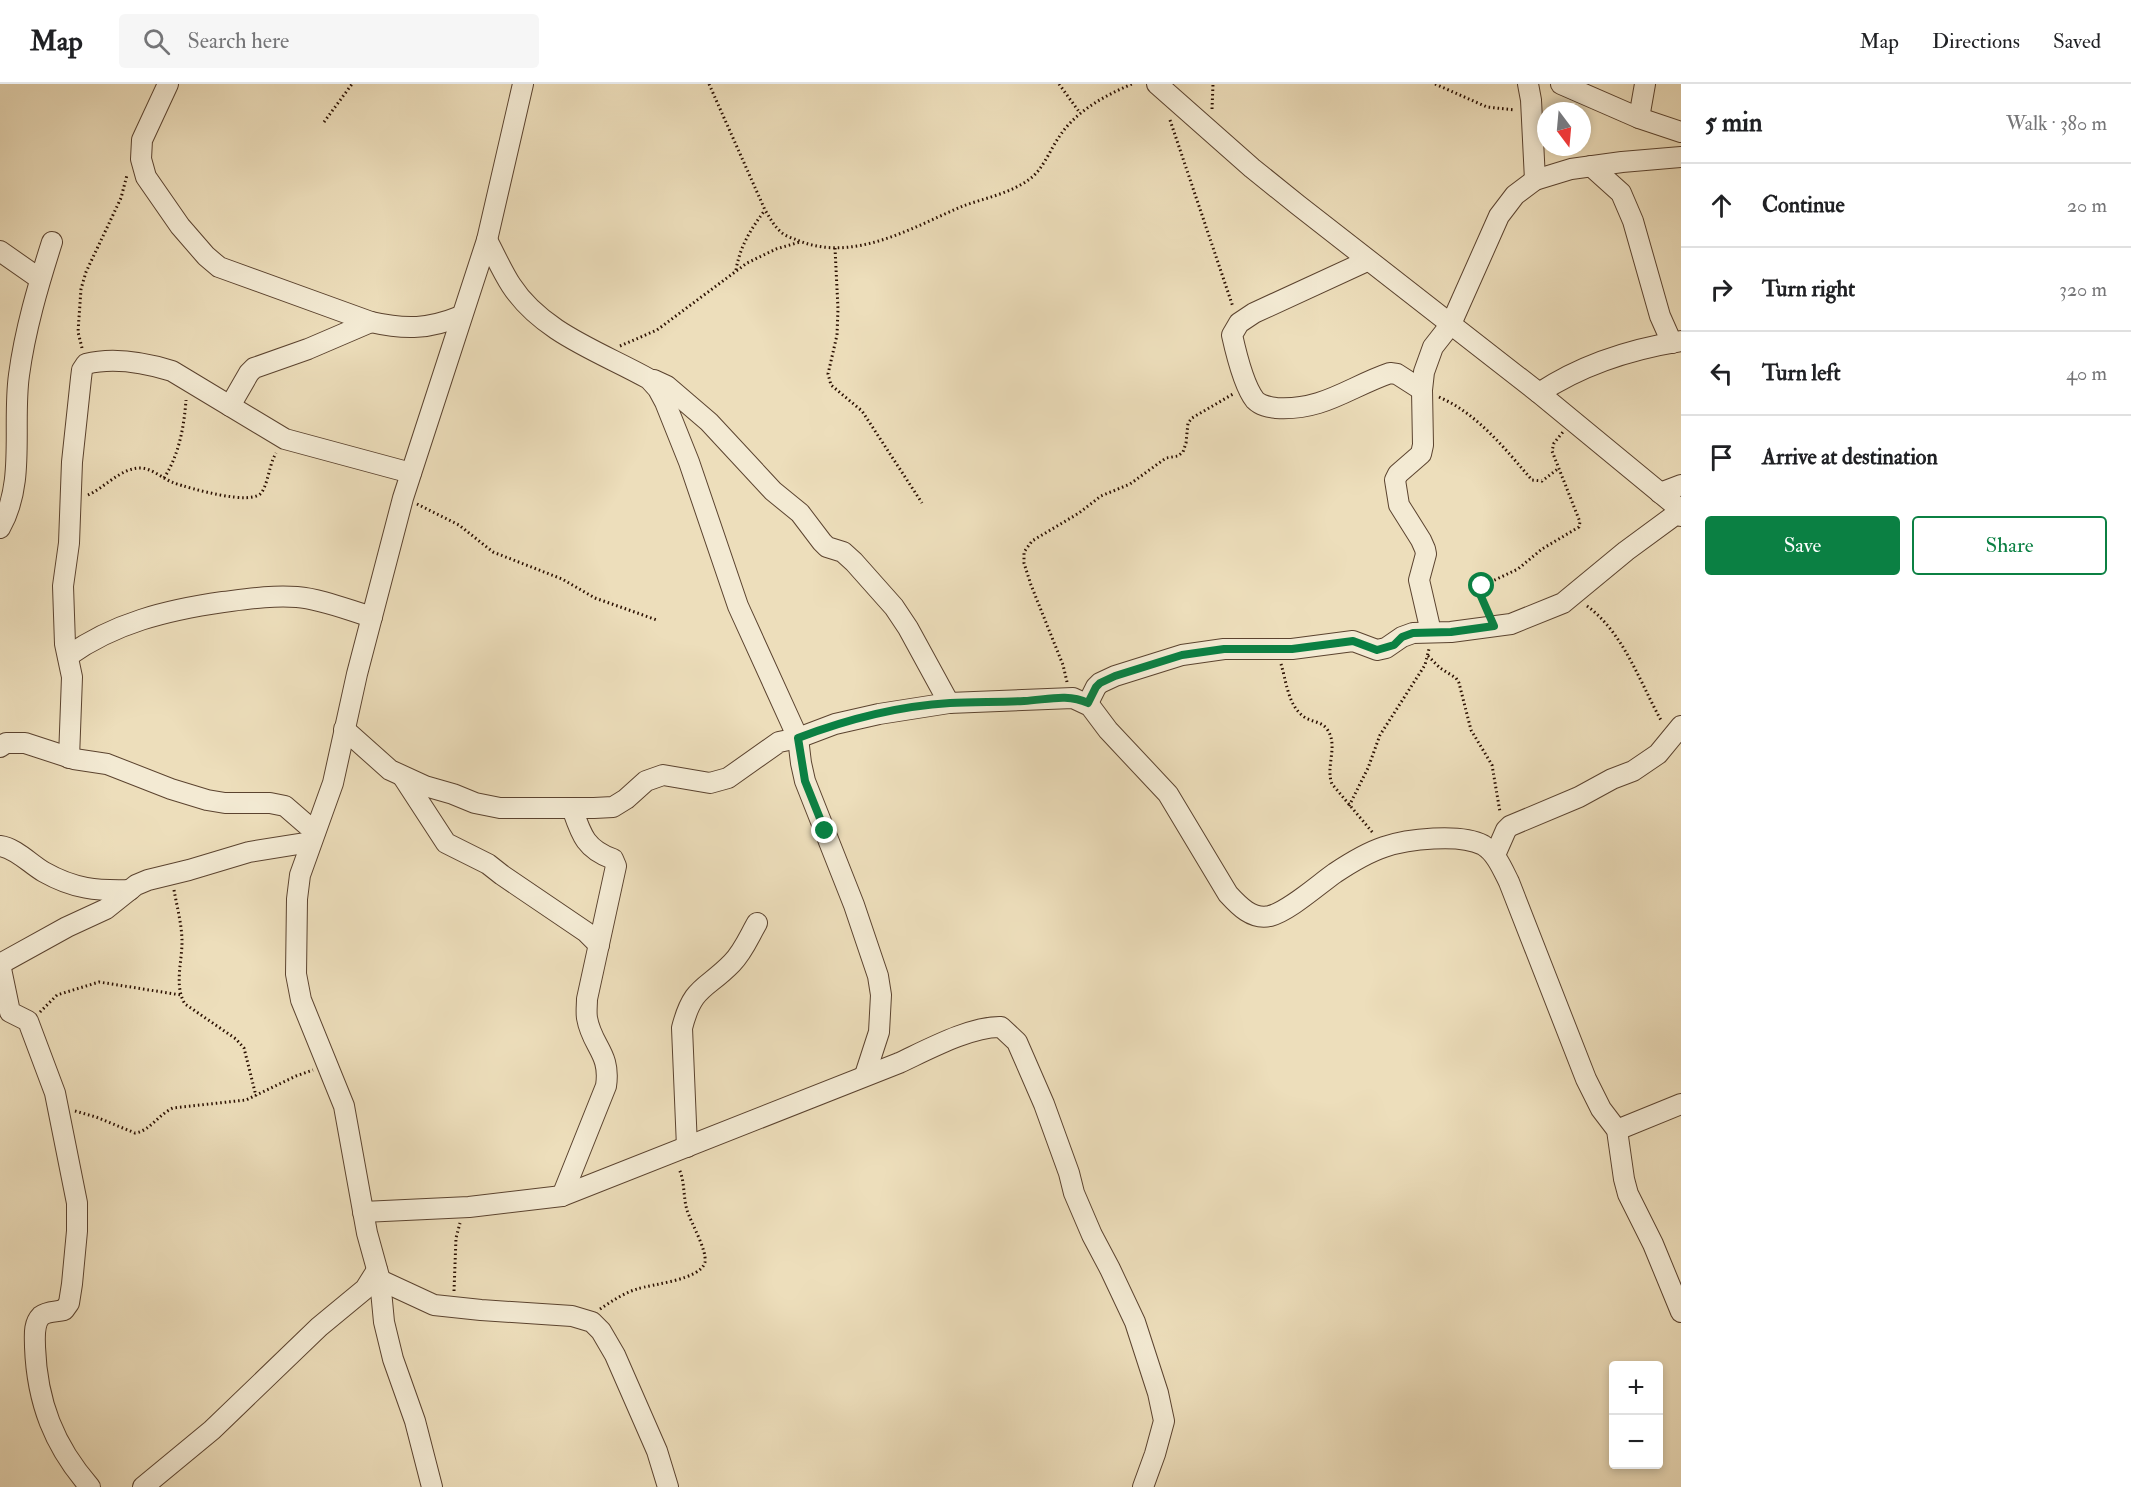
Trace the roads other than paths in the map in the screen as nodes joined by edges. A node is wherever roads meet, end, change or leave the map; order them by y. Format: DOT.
graph roads {
  1 [pos="168,84"];
  2 [pos="523,84"];
  3 [pos="1157,84"];
  4 [pos="1528,84"];
  5 [pos="1561,84"];
  6 [pos="1646,84"];
  7 [pos="1640,118"];
  8 [pos="1681,132"];
  9 [pos="1681,157"];
  10 [pos="1591,166"];
  11 [pos="1535,180"];
  12 [pos="487,240"];
  13 [pos="52,242"];
  14 [pos="0,251"];
  15 [pos="1367,261"];
  16 [pos="40,279"];
  17 [pos="461,316"];
  18 [pos="371,322"];
  19 [pos="1451,324"];
  20 [pos="1676,342"];
  21 [pos="649,379"];
  22 [pos="1422,390"];
  23 [pos="1539,393"];
  24 [pos="230,406"];
  25 [pos="411,473"];
  26 [pos="1681,485"];
  27 [pos="1660,493"];
  28 [pos="1681,510"];
  29 [pos="1681,516"];
  30 [pos="0,528"];
  31 [pos="372,617"];
  32 [pos="1430,632"];
  33 [pos="68,656"];
  34 [pos="1079,700"];
  35 [pos="949,703"];
  36 [pos="344,729"];
  37 [pos="1676,732"];
  38 [pos="798,738"];
  39 [pos="0,747"];
  40 [pos="69,758"];
  41 [pos="403,777"];
  42 [pos="572,808"];
  43 [pos="313,837"];
  44 [pos="0,846"];
  45 [pos="1495,855"];
  46 [pos="130,890"];
  47 [pos="757,923"];
  48 [pos="598,945"];
  49 [pos="0,964"];
  50 [pos="865,1075"];
  51 [pos="1681,1104"];
  52 [pos="1617,1130"];
  53 [pos="687,1147"];
  54 [pos="562,1196"];
  55 [pos="363,1212"];
  56 [pos="378,1275"];
  57 [pos="1681,1312"];
  58 [pos="90,1487"];
  59 [pos="143,1487"];
  60 [pos="432,1487"];
  61 [pos="668,1487"];
  62 [pos="1143,1487"];
  1 -- 18 [label="street"];
  2 -- 12 [label="street"];
  3 -- 15 [label="street"];
  4 -- 11 [label="street"];
  5 -- 7 [label="street"];
  6 -- 7 [label="street"];
  7 -- 8 [label="street"];
  9 -- 10 [label="street"];
  10 -- 11 [label="street"];
  10 -- 20 [label="street"];
  11 -- 19 [label="street"];
  12 -- 17 [label="street"];
  12 -- 21 [label="street"];
  13 -- 16 [label="street"];
  14 -- 16 [label="street"];
  15 -- 19 [label="street"];
  15 -- 22 [label="street"];
  16 -- 30 [label="street"];
  17 -- 18 [label="street"];
  17 -- 25 [label="street"];
  18 -- 24 [label="street"];
  19 -- 22 [label="street"];
  19 -- 23 [label="street"];
  20 -- 23 [label="street"];
  21 -- 35 [label="street"];
  21 -- 38 [label="street"];
  22 -- 32 [label="street"];
  23 -- 27 [label="street"];
  24 -- 25 [label="street"];
  24 -- 33 [label="street"];
  25 -- 31 [label="street"];
  26 -- 27 [label="street"];
  27 -- 28 [label="street"];
  29 -- 32 [label="street"];
  31 -- 33 [label="street"];
  31 -- 36 [label="street"];
  32 -- 34 [label="street"];
  33 -- 40 [label="street"];
  34 -- 35 [label="street"];
  34 -- 45 [label="street"];
  35 -- 38 [label="street"];
  36 -- 41 [label="street"];
  36 -- 43 [label="street"];
  37 -- 45 [label="street"];
  38 -- 42 [label="street"];
  38 -- 50 [label="street"];
  39 -- 40 [label="street"];
  40 -- 43 [label="street"];
  41 -- 42 [label="street"];
  41 -- 48 [label="street"];
  42 -- 48 [label="street"];
  43 -- 46 [label="street"];
  43 -- 55 [label="street"];
  44 -- 46 [label="street"];
  45 -- 52 [label="street"];
  46 -- 49 [label="street"];
  47 -- 53 [label="street"];
  48 -- 54 [label="street"];
  49 -- 58 [label="street"];
  50 -- 53 [label="street"];
  50 -- 62 [label="street"];
  51 -- 52 [label="street"];
  52 -- 57 [label="street"];
  53 -- 54 [label="street"];
  54 -- 55 [label="street"];
  55 -- 56 [label="street"];
  56 -- 59 [label="street"];
  56 -- 60 [label="street"];
  56 -- 61 [label="street"];
}
